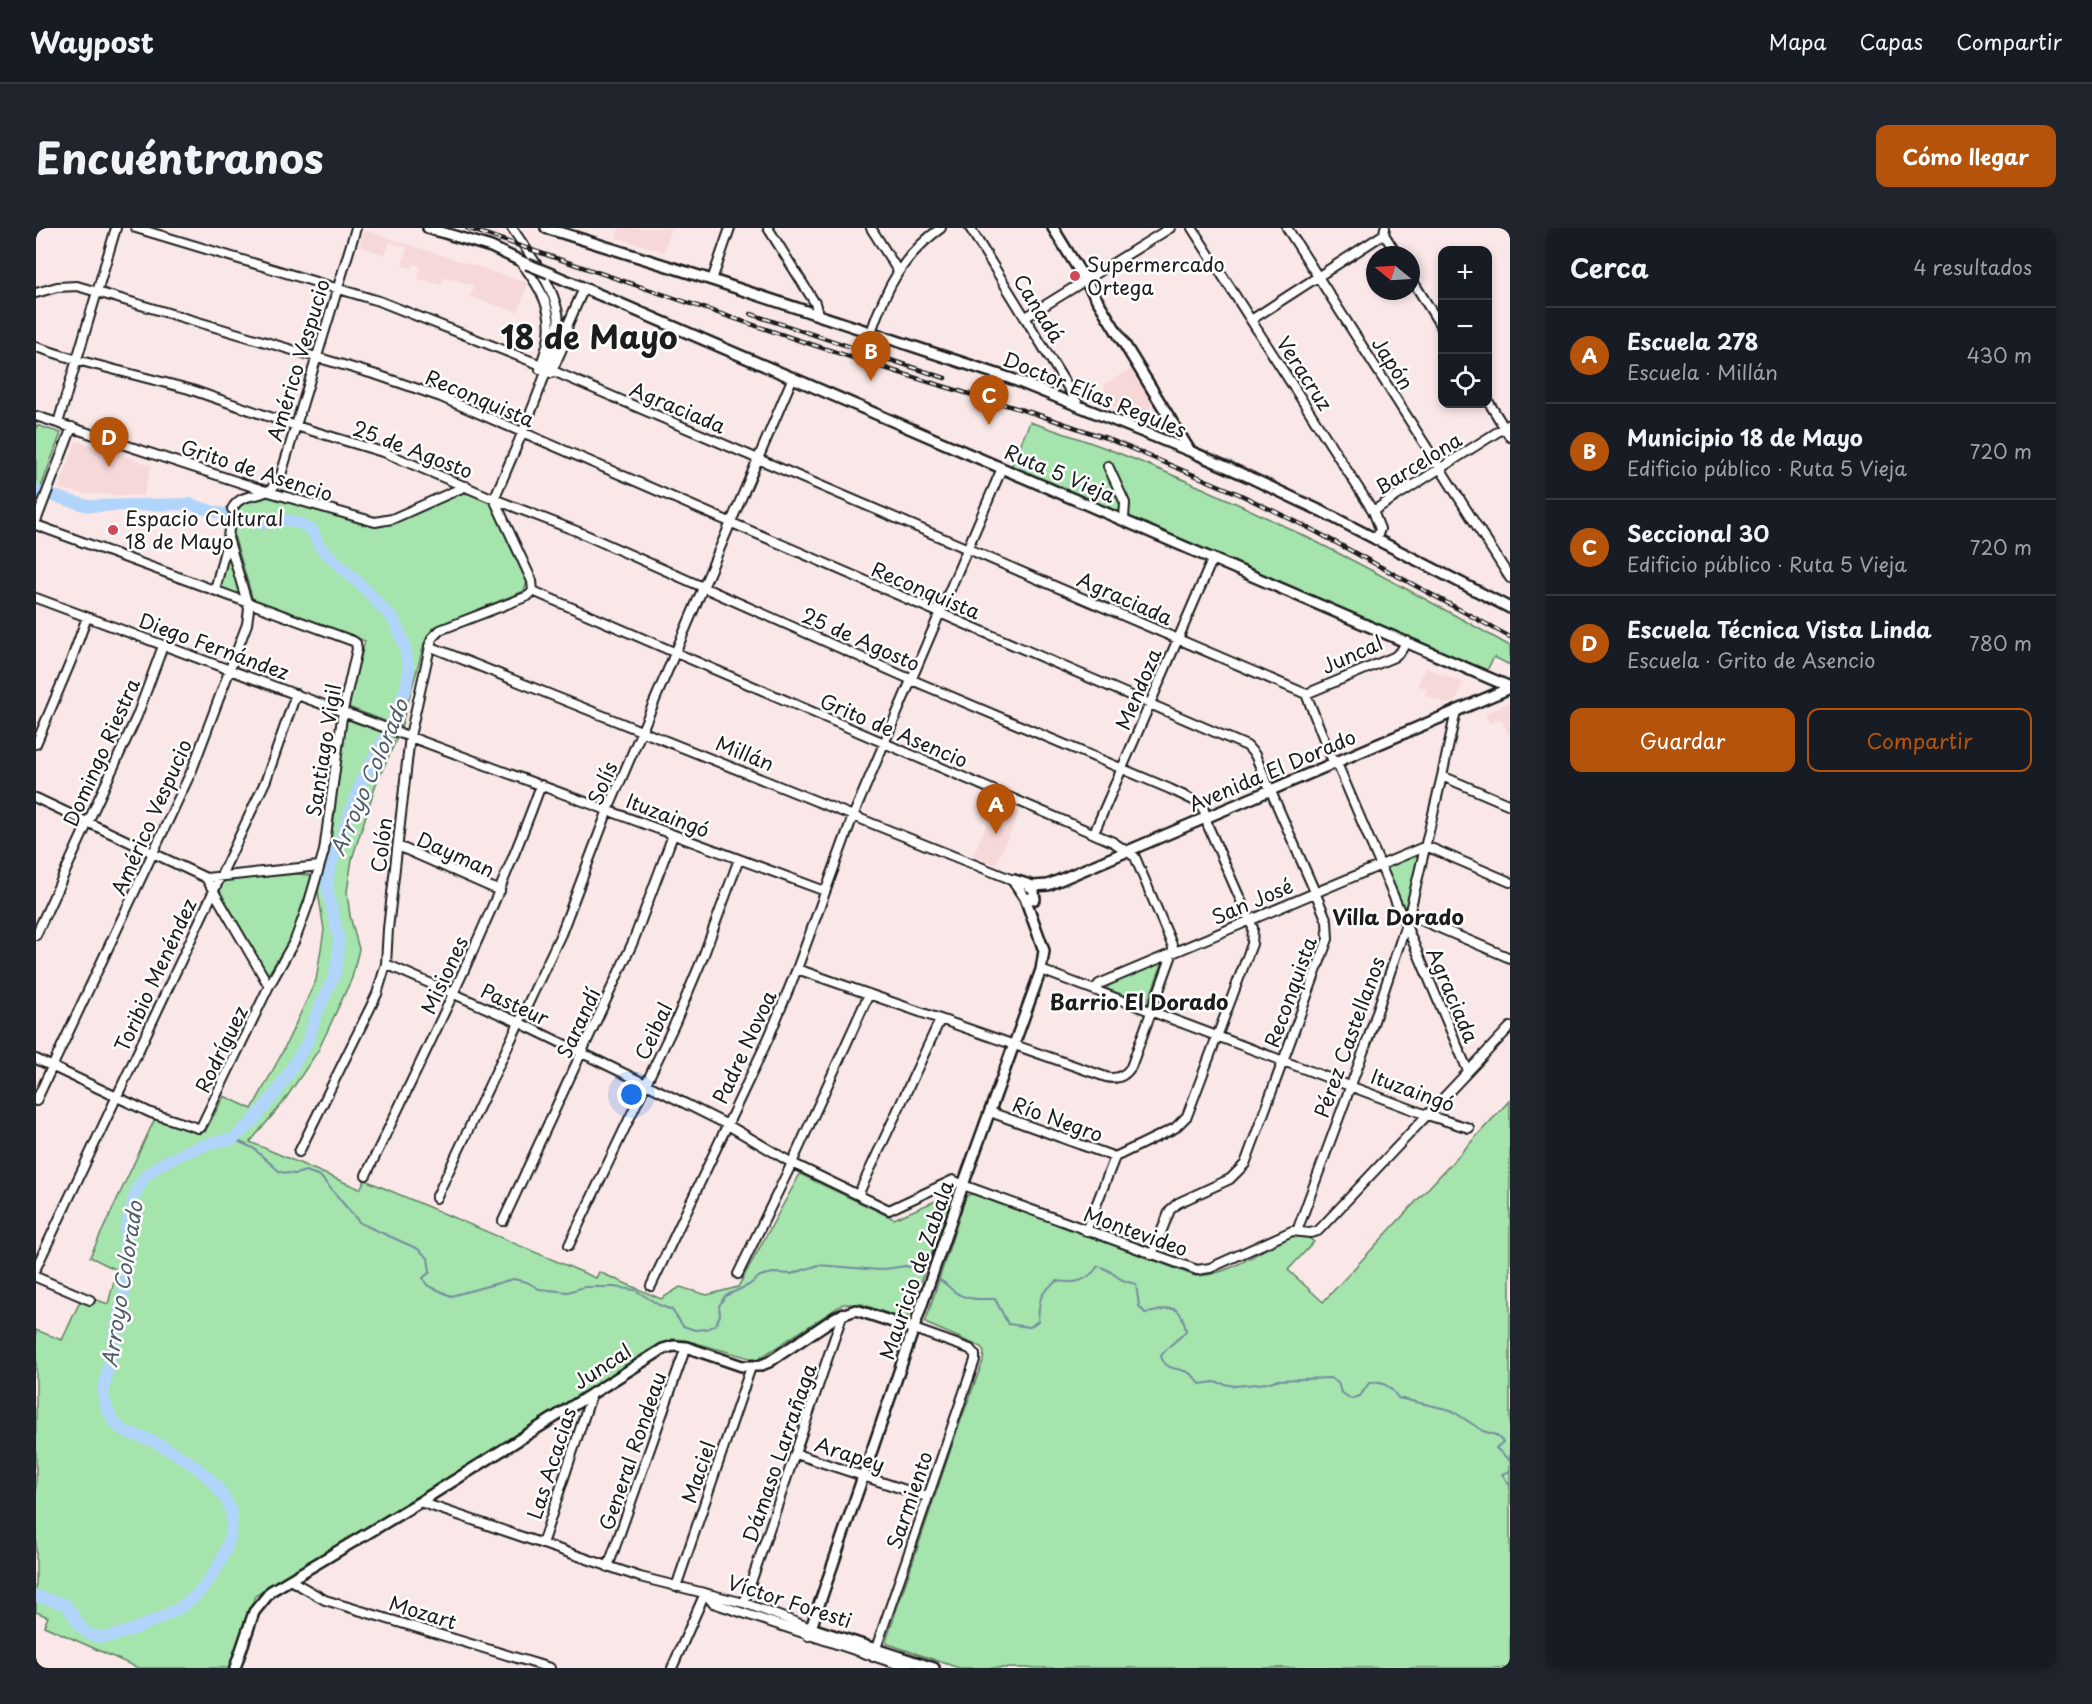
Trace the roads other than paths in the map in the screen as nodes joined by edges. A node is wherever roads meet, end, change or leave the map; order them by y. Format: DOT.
graph roads {
  1 [pos="116,228"];
  2 [pos="136,228"];
  3 [pos="356,228"];
  4 [pos="428,228"];
  5 [pos="512,228"];
  6 [pos="546,228"];
  7 [pos="730,228"];
  8 [pos="768,228"];
  9 [pos="871,228"];
  10 [pos="941,228"];
  11 [pos="970,228"];
  12 [pos="1053,228"];
  13 [pos="1170,228"];
  14 [pos="1192,228"];
  15 [pos="1287,228"];
  16 [pos="574,231"];
  17 [pos="1384,231"];
  18 [pos="1392,246"];
  19 [pos="524,262"];
  20 [pos="898,271"];
  21 [pos="1318,277"];
  22 [pos="1085,279"];
  23 [pos="712,280"];
  24 [pos="337,288"];
  25 [pos="584,288"];
  26 [pos="1420,292"];
  27 [pos="36,293"];
  28 [pos="97,293"];
  29 [pos="818,314"];
  30 [pos="1026,317"];
  31 [pos="1251,320"];
  32 [pos="1438,320"];
  33 [pos="872,332"];
  34 [pos="36,348"];
  35 [pos="316,358"];
  36 [pos="77,360"];
  37 [pos="541,365"];
  38 [pos="553,371"];
  39 [pos="793,377"];
  40 [pos="537,392"];
  41 [pos="1080,406"];
  42 [pos="1492,406"];
  43 [pos="36,416"];
  44 [pos="58,423"];
  45 [pos="296,426"];
  46 [pos="1507,426"];
  47 [pos="72,428"];
  48 [pos="520,433"];
  49 [pos="1510,437"];
  50 [pos="1190,451"];
  51 [pos="759,459"];
  52 [pos="1108,466"];
  53 [pos="1002,468"];
  54 [pos="1442,469"];
  55 [pos="466,486"];
  56 [pos="269,492"];
  57 [pos="494,499"];
  58 [pos="232,509"];
  59 [pos="1373,511"];
  60 [pos="1124,519"];
  61 [pos="230,520"];
  62 [pos="36,523"];
  63 [pos="731,524"];
  64 [pos="228,538"];
  65 [pos="1376,540"];
  66 [pos="968,548"];
  67 [pos="1213,558"];
  68 [pos="1510,578"];
  69 [pos="704,588"];
  70 [pos="215,590"];
  71 [pos="533,591"];
  72 [pos="36,598"];
  73 [pos="247,601"];
  74 [pos="1510,608"];
  75 [pos="939,614"];
  76 [pos="87,617"];
  77 [pos="1178,639"];
  78 [pos="1407,641"];
  79 [pos="163,646"];
  80 [pos="429,646"];
  81 [pos="676,654"];
  82 [pos="230,670"];
  83 [pos="912,680"];
  84 [pos="1510,688"];
  85 [pos="1306,693"];
  86 [pos="296,694"];
  87 [pos="1150,704"];
  88 [pos="343,711"];
  89 [pos="1456,711"];
  90 [pos="642,730"];
  91 [pos="398,732"];
  92 [pos="410,736"];
  93 [pos="884,743"];
  94 [pos="36,744"];
  95 [pos="1335,763"];
  96 [pos="1121,769"];
  97 [pos="1442,776"];
  98 [pos="541,785"];
  99 [pos="1271,790"];
  100 [pos="36,798"];
  101 [pos="1510,805"];
  102 [pos="608,810"];
  103 [pos="853,816"];
  104 [pos="1206,817"];
  105 [pos="88,823"];
  106 [pos="1094,833"];
  107 [pos="673,835"];
  108 [pos="398,846"];
  109 [pos="1426,846"];
  110 [pos="1127,850"];
  111 [pos="154,853"];
  112 [pos="739,859"];
  113 [pos="1379,864"];
  114 [pos="319,866"];
  115 [pos="220,877"];
  116 [pos="206,878"];
  117 [pos="1013,880"];
  118 [pos="1510,882"];
  119 [pos="1048,885"];
  120 [pos="1033,886"];
  121 [pos="213,890"];
  122 [pos="500,891"];
  123 [pos="825,891"];
  124 [pos="1315,892"];
  125 [pos="1028,897"];
  126 [pos="1409,915"];
  127 [pos="1250,919"];
  128 [pos="1406,926"];
  129 [pos="36,935"];
  130 [pos="1173,952"];
  131 [pos="1510,958"];
  132 [pos="386,964"];
  133 [pos="797,969"];
  134 [pos="1041,969"];
  135 [pos="269,986"];
  136 [pos="1094,990"];
  137 [pos="454,994"];
  138 [pos="869,994"];
  139 [pos="1151,1011"];
  140 [pos="940,1020"];
  141 [pos="518,1022"];
  142 [pos="1510,1027"];
  143 [pos="1217,1036"];
  144 [pos="1014,1046"];
  145 [pos="582,1053"];
  146 [pos="36,1059"];
  147 [pos="1284,1060"];
  148 [pos="52,1067"];
  149 [pos="1468,1071"];
  150 [pos="646,1084"];
  151 [pos="1350,1084"];
  152 [pos="116,1097"];
  153 [pos="36,1101"];
  154 [pos="990,1112"];
  155 [pos="1428,1114"];
  156 [pos="726,1124"];
  157 [pos="1469,1128"];
  158 [pos="299,1152"];
  159 [pos="1115,1156"];
  160 [pos="792,1163"];
  161 [pos="366,1175"];
  162 [pos="963,1185"];
  163 [pos="858,1195"];
  164 [pos="436,1198"];
  165 [pos="502,1221"];
  166 [pos="1086,1230"];
  167 [pos="1297,1231"];
  168 [pos="569,1245"];
  169 [pos="1152,1255"];
  170 [pos="36,1268"];
  171 [pos="738,1274"];
  172 [pos="36,1277"];
  173 [pos="651,1286"];
  174 [pos="90,1300"];
  175 [pos="843,1313"];
  176 [pos="914,1329"];
  177 [pos="686,1347"];
  178 [pos="751,1367"];
  179 [pos="592,1394"];
  180 [pos="796,1454"];
  181 [pos="864,1476"];
  182 [pos="927,1497"];
  183 [pos="420,1502"];
  184 [pos="542,1544"];
  185 [pos="608,1567"];
  186 [pos="290,1580"];
  187 [pos="676,1587"];
  188 [pos="705,1593"];
  189 [pos="744,1603"];
  190 [pos="810,1632"];
  191 [pos="874,1652"];
  192 [pos="235,1668"];
  193 [pos="550,1668"];
  194 [pos="672,1668"];
  195 [pos="909,1668"];
  196 [pos="934,1668"];
  1 -- 28 [label="street"];
  2 -- 24 [label="street"];
  3 -- 24 [label="street, Américo Vespucio"];
  4 -- 19 [label="street, Ruta 5 Vieja"];
  5 -- 40 [label="street"];
  6 -- 16 [label="street, Doctor Elías Regules"];
  7 -- 23 [label="street"];
  8 -- 29 [label="street"];
  9 -- 20 [label="street"];
  10 -- 20 [label="street"];
  11 -- 30 [label="street, Canadá"];
  12 -- 22 [label="street"];
  13 -- 22 [label="street"];
  14 -- 31 [label="street, Veracruz"];
  15 -- 21 [label="street, Japón"];
  16 -- 23 [label="street, Doctor Elías Regules"];
  17 -- 18 [label="street"];
  17 -- 21 [label="street"];
  19 -- 25 [label="street, Ruta 5 Vieja, bridge"];
  19 -- 37 [label="street"];
  20 -- 33 [label="street"];
  21 -- 31 [label="street"];
  21 -- 54 [label="street, Japón"];
  22 -- 30 [label="street"];
  22 -- 50 [label="street"];
  23 -- 29 [label="street, Doctor Elías Regules"];
  24 -- 35 [label="street, Américo Vespucio"];
  24 -- 37 [label="street"];
  25 -- 38 [label="street"];
  25 -- 39 [label="street, Ruta 5 Vieja"];
  26 -- 32 [label="street"];
  27 -- 28 [label="street, Reconquista"];
  28 -- 35 [label="street, Reconquista"];
  28 -- 36 [label="street"];
  29 -- 33 [label="street, Doctor Elías Regules"];
  30 -- 41 [label="street, Canadá"];
  31 -- 59 [label="street, Veracruz"];
  33 -- 41 [label="street, Doctor Elías Regules"];
  34 -- 36 [label="street, 25 de Agosto"];
  35 -- 45 [label="street, Américo Vespucio"];
  35 -- 48 [label="street, Reconquista"];
  36 -- 44 [label="street"];
  36 -- 45 [label="street, 25 de Agosto"];
  37 -- 40 [label="street"];
  38 -- 40 [label="street"];
  38 -- 51 [label="street, Agraciada"];
  39 -- 51 [label="street, Solís"];
  39 -- 53 [label="street, Ruta 5 Vieja"];
  40 -- 48 [label="street"];
  41 -- 50 [label="street, Doctor Elías Regules"];
  42 -- 46 [label="street"];
  43 -- 44 [label="street, Grito de Asencio"];
  44 -- 47 [label="street, Grito de Asencio"];
  45 -- 55 [label="street, 25 de Agosto"];
  45 -- 56 [label="street, Américo Vespucio"];
  46 -- 49 [label="street"];
  46 -- 54 [label="street, Barcelona"];
  47 -- 56 [label="street, Grito de Asencio"];
  47 -- 62 [label="street"];
  48 -- 57 [label="street"];
  48 -- 63 [label="street, Reconquista"];
  50 -- 65 [label="street, Doctor Elías Regules"];
  51 -- 63 [label="street, Solís"];
  51 -- 66 [label="street, Agraciada"];
  52 -- 60 [label="street"];
  53 -- 60 [label="street, Ruta 5 Vieja"];
  53 -- 66 [label="street"];
  54 -- 59 [label="street, Barcelona"];
  54 -- 68 [label="street, Japón"];
  55 -- 56 [label="street, Grito de Asencio"];
  55 -- 57 [label="street, 25 de Agosto"];
  56 -- 58 [label="street"];
  57 -- 69 [label="street, 25 de Agosto"];
  57 -- 71 [label="street"];
  59 -- 65 [label="street, Veracruz"];
  60 -- 67 [label="street, Ruta 5 Vieja"];
  61 -- 64 [label="street, Américo Vespucio"];
  62 -- 70 [label="street"];
  63 -- 69 [label="street, Solís"];
  63 -- 75 [label="street, Reconquista"];
  64 -- 70 [label="street, Américo Vespucio"];
  64 -- 73 [label="street, Américo Vespucio"];
  65 -- 74 [label="street, Doctor Elías Regules"];
  66 -- 75 [label="street"];
  66 -- 77 [label="street, Agraciada"];
  67 -- 77 [label="street, Mendoza"];
  67 -- 78 [label="street, Ruta 5 Vieja"];
  69 -- 81 [label="street, Solís"];
  69 -- 83 [label="street, 25 de Agosto"];
  70 -- 73 [label="street"];
  71 -- 80 [label="street"];
  71 -- 81 [label="street, Grito de Asencio"];
  72 -- 76 [label="street, Diego Fernández"];
  73 -- 82 [label="street, Américo Vespucio"];
  73 -- 88 [label="street, Santiago Vigil"];
  75 -- 83 [label="street"];
  75 -- 87 [label="street, Reconquista"];
  76 -- 79 [label="street, Diego Fernández"];
  76 -- 94 [label="street"];
  77 -- 85 [label="street, Agraciada"];
  77 -- 87 [label="street, Mendoza"];
  78 -- 84 [label="street, Ruta 5 Vieja"];
  78 -- 85 [label="street, Juncal"];
  79 -- 82 [label="street, Diego Fernández"];
  79 -- 105 [label="street, Domingo Riestra"];
  80 -- 90 [label="street, Millán"];
  80 -- 92 [label="street, Colón"];
  81 -- 90 [label="street, Solís"];
  81 -- 93 [label="street, Grito de Asencio"];
  82 -- 86 [label="street, Diego Fernández"];
  82 -- 111 [label="street, Américo Vespucio"];
  83 -- 93 [label="street"];
  83 -- 96 [label="street, 25 de Agosto"];
  84 -- 89 [label="street, Avenida El Dorado"];
  85 -- 95 [label="street, Agraciada"];
  86 -- 88 [label="street, Diego Fernández"];
  86 -- 115 [label="street, Toribio Menéndez"];
  87 -- 96 [label="street, Mendoza"];
  87 -- 99 [label="street, Reconquista"];
  88 -- 91 [label="street, Diego Fernández"];
  88 -- 114 [label="street, Santiago Vigil"];
  89 -- 95 [label="street, Avenida El Dorado"];
  89 -- 97 [label="street, Pérez Castellanos"];
  90 -- 102 [label="street, Solís"];
  90 -- 103 [label="street, Millán"];
  91 -- 92 [label="street, Ituzaingó"];
  92 -- 98 [label="street, Ituzaingó"];
  92 -- 108 [label="street, Colón"];
  93 -- 103 [label="street"];
  93 -- 106 [label="street, Grito de Asencio"];
  95 -- 99 [label="street, Avenida El Dorado"];
  95 -- 113 [label="street, Agraciada"];
  96 -- 104 [label="street, 25 de Agosto"];
  96 -- 106 [label="street, Mendoza"];
  97 -- 101 [label="street"];
  97 -- 109 [label="street, Pérez Castellanos"];
  98 -- 102 [label="street, Ituzaingó"];
  98 -- 122 [label="street, Misiones"];
  99 -- 104 [label="street, Avenida El Dorado"];
  99 -- 124 [label="street, Reconquista"];
  100 -- 105 [label="street"];
  102 -- 107 [label="street, Ituzaingó"];
  102 -- 141 [label="street, Solís"];
  103 -- 117 [label="street, Millán"];
  103 -- 123 [label="street, Padre Novoa"];
  104 -- 110 [label="street, Avenida El Dorado"];
  104 -- 127 [label="street, 25 de Agosto"];
  105 -- 111 [label="street"];
  105 -- 129 [label="street, Domingo Riestra"];
  106 -- 110 [label="street, Grito de Asencio"];
  107 -- 112 [label="street, Ituzaingó"];
  107 -- 145 [label="street, Sarandí"];
  108 -- 122 [label="street, Dayman"];
  108 -- 132 [label="street, Colón"];
  109 -- 113 [label="street, San José"];
  109 -- 118 [label="street"];
  109 -- 126 [label="street, Pérez Castellanos"];
  110 -- 119 [label="street, Avenida El Dorado"];
  110 -- 130 [label="street, Grito de Asencio"];
  111 -- 116 [label="street"];
  111 -- 148 [label="street, Américo Vespucio"];
  112 -- 123 [label="street, Ituzaingó"];
  112 -- 150 [label="street, Ceibal"];
  113 -- 124 [label="street, San José"];
  113 -- 128 [label="street, Agraciada"];
  114 -- 115 [label="street"];
  114 -- 135 [label="street, Santiago Vigil"];
  115 -- 116 [label="street"];
  115 -- 121 [label="street, Toribio Menéndez"];
  116 -- 121 [label="street"];
  117 -- 120 [label="street, Millán"];
  117 -- 125 [label="street, Mauricio de Zabala"];
  119 -- 120 [label="street, Millán"];
  119 -- 125 [label="street"];
  120 -- 125 [label="street"];
  121 -- 135 [label="street"];
  121 -- 152 [label="street, Toribio Menéndez"];
  122 -- 137 [label="street, Misiones"];
  123 -- 133 [label="street, Padre Novoa"];
  124 -- 127 [label="street, San José"];
  124 -- 147 [label="street, Reconquista"];
  125 -- 134 [label="street, Mauricio de Zabala"];
  126 -- 128 [label="street, Pérez Castellanos"];
  126 -- 131 [label="street"];
  127 -- 130 [label="street, San José"];
  127 -- 143 [label="street, 25 de Agosto"];
  128 -- 149 [label="street, Agraciada"];
  128 -- 151 [label="street, Pérez Castellanos"];
  130 -- 136 [label="street, San José"];
  130 -- 139 [label="street"];
  132 -- 137 [label="street, Pasteur"];
  132 -- 158 [label="street, Colón"];
  133 -- 138 [label="street"];
  133 -- 156 [label="street, Padre Novoa"];
  134 -- 136 [label="street, Ituzaingó"];
  134 -- 144 [label="street, Mauricio de Zabala"];
  135 -- 152 [label="street, Rodríguez"];
  136 -- 139 [label="street, Ituzaingó"];
  137 -- 141 [label="street, Pasteur"];
  137 -- 161 [label="street, Misiones"];
  138 -- 140 [label="street"];
  138 -- 160 [label="street"];
  139 -- 143 [label="street, Ituzaingó"];
  139 -- 144 [label="street"];
  140 -- 144 [label="street"];
  140 -- 163 [label="street"];
  141 -- 145 [label="street, Pasteur"];
  141 -- 164 [label="street, Solís"];
  142 -- 149 [label="street, Montevideo"];
  143 -- 147 [label="street, Ituzaingó"];
  143 -- 159 [label="street, 25 de Agosto"];
  144 -- 154 [label="street, Mauricio de Zabala"];
  145 -- 150 [label="street, Pasteur"];
  145 -- 165 [label="street, Sarandí"];
  146 -- 148 [label="street"];
  147 -- 151 [label="street, Ituzaingó"];
  147 -- 169 [label="street, Reconquista"];
  148 -- 152 [label="street"];
  148 -- 153 [label="street, Américo Vespucio"];
  149 -- 155 [label="street, Montevideo"];
  150 -- 156 [label="street, Pasteur"];
  150 -- 168 [label="street, Ceibal"];
  151 -- 155 [label="street, Ituzaingó"];
  151 -- 167 [label="street, Pérez Castellanos"];
  152 -- 170 [label="street, Toribio Menéndez"];
  154 -- 159 [label="street, Río Negro"];
  154 -- 162 [label="street, Mauricio de Zabala"];
  155 -- 157 [label="street, Ituzaingó"];
  155 -- 167 [label="street, Montevideo"];
  156 -- 160 [label="street, Montevideo"];
  156 -- 173 [label="street, Padre Novoa"];
  159 -- 166 [label="street"];
  160 -- 163 [label="street, Montevideo"];
  160 -- 171 [label="street"];
  162 -- 163 [label="street, Montevideo"];
  162 -- 166 [label="street, Montevideo"];
  162 -- 176 [label="street, Mauricio de Zabala"];
  166 -- 169 [label="street, Montevideo"];
  167 -- 169 [label="street, Montevideo"];
  172 -- 174 [label="street"];
  175 -- 176 [label="street"];
  175 -- 178 [label="street"];
  175 -- 180 [label="street, Dámaso Larrañaga"];
  176 -- 181 [label="street, Mauricio de Zabala"];
  176 -- 182 [label="street, Sarmiento"];
  177 -- 178 [label="street, Juncal"];
  177 -- 179 [label="street, Juncal"];
  177 -- 185 [label="street, General Rondeau"];
  178 -- 187 [label="street, Maciel"];
  179 -- 183 [label="street, Juncal"];
  179 -- 184 [label="street, Las Acacias"];
  180 -- 181 [label="street, Arapey"];
  180 -- 189 [label="street, Dámaso Larrañaga"];
  181 -- 182 [label="street, Arapey"];
  181 -- 190 [label="street, Mauricio de Zabala"];
  182 -- 191 [label="street, Sarmiento"];
  183 -- 184 [label="street"];
  183 -- 186 [label="street, Juncal"];
  184 -- 185 [label="street"];
  185 -- 187 [label="street"];
  186 -- 192 [label="street, Juncal"];
  186 -- 193 [label="street, Mozart"];
  187 -- 188 [label="street"];
  188 -- 189 [label="street, Víctor Foresti"];
  188 -- 190 [label="street, Víctor Foresti"];
  188 -- 194 [label="street"];
  189 -- 190 [label="street, Víctor Foresti"];
  190 -- 191 [label="street, Víctor Foresti"];
  191 -- 195 [label="street, Víctor Foresti"];
  191 -- 196 [label="street, Víctor Foresti"];
}
